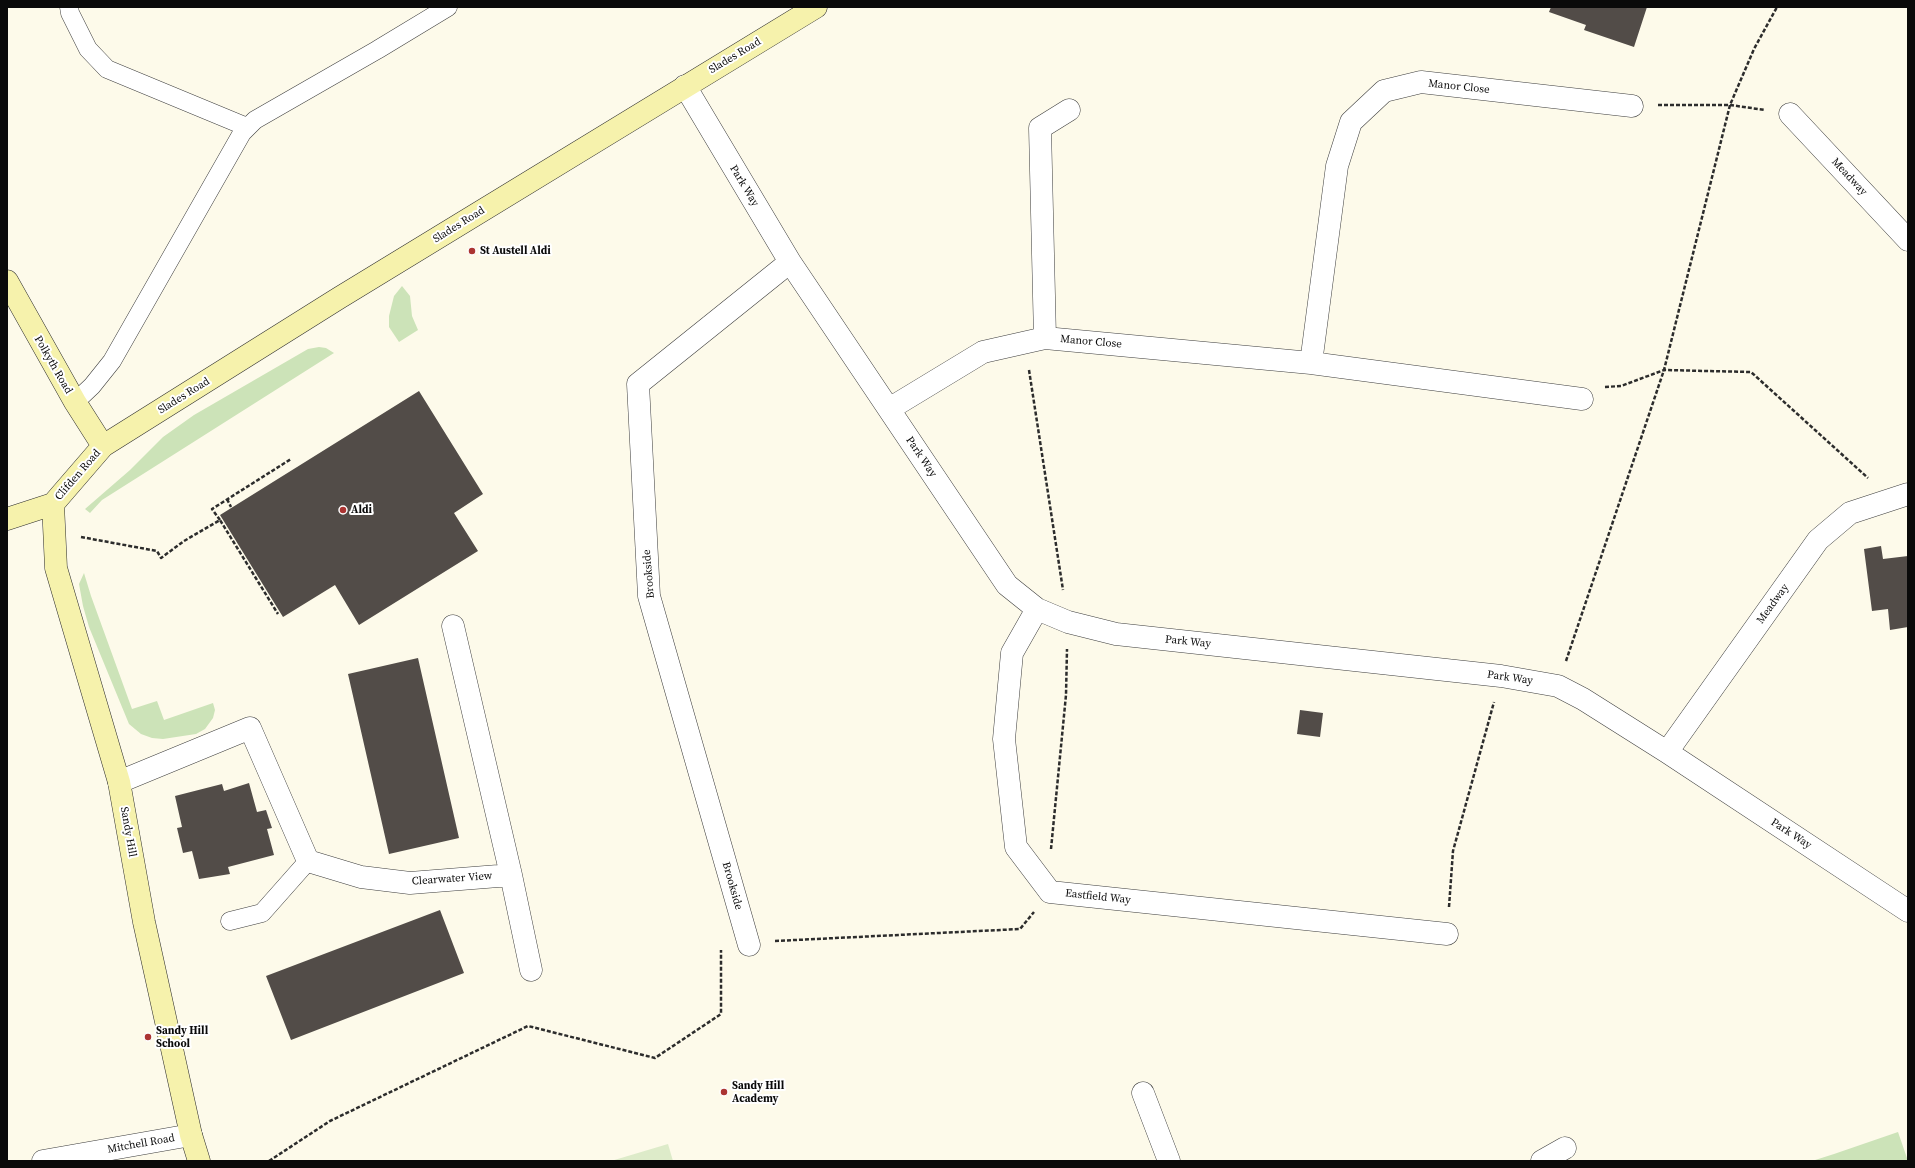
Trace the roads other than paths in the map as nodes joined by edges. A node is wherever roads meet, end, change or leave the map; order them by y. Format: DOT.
graph roads {
  1 [pos="70,7"];
  2 [pos="448,7"];
  3 [pos="816,7"];
  4 [pos="685,86"];
  5 [pos="1632,106"];
  6 [pos="1069,110"];
  7 [pos="1790,114"];
  8 [pos="247,128"];
  9 [pos="1908,240"];
  10 [pos="790,262"];
  11 [pos="7,281"];
  12 [pos="1036,340"];
  13 [pos="1311,363"];
  14 [pos="1582,400"];
  15 [pos="75,402"];
  16 [pos="889,410"];
  17 [pos="104,446"];
  18 [pos="1899,496"];
  19 [pos="53,504"];
  20 [pos="7,519"];
  21 [pos="1037,609"];
  22 [pos="453,626"];
  23 [pos="1667,752"];
  24 [pos="119,782"];
  25 [pos="308,861"];
  26 [pos="511,875"];
  27 [pos="1908,911"];
  28 [pos="230,921"];
  29 [pos="1446,934"];
  30 [pos="749,945"];
  31 [pos="531,970"];
  32 [pos="1143,1093"];
  33 [pos="191,1135"];
  34 [pos="1565,1148"];
  35 [pos="43,1161"];
  36 [pos="199,1161"];
  37 [pos="1169,1161"];
  38 [pos="1542,1161"];
  1 -- 8 [label="lane"];
  2 -- 8 [label="lane"];
  3 -- 4 [label="street, Slades Road"];
  4 -- 10 [label="street, Park Way"];
  4 -- 17 [label="street, Slades Road"];
  5 -- 13 [label="street, Manor Close"];
  6 -- 12 [label="street"];
  7 -- 9 [label="street, Meadway"];
  8 -- 15 [label="lane"];
  10 -- 16 [label="street, Park Way"];
  10 -- 30 [label="street, Brookside"];
  11 -- 15 [label="street, Polkyth Road"];
  12 -- 13 [label="street, Manor Close"];
  12 -- 16 [label="street, Manor Close"];
  13 -- 14 [label="street, Manor Close"];
  15 -- 17 [label="street, Polkyth Road"];
  16 -- 21 [label="street, Park Way"];
  17 -- 19 [label="street, Clifden Road"];
  18 -- 23 [label="street, Meadway"];
  19 -- 20 [label="street, Clifden Road"];
  19 -- 24 [label="street, Sandy Hill"];
  21 -- 23 [label="street, Park Way"];
  21 -- 29 [label="street, Eastfield Way"];
  22 -- 26 [label="street"];
  23 -- 27 [label="street, Park Way"];
  24 -- 25 [label="street"];
  24 -- 33 [label="street, Sandy Hill"];
  25 -- 26 [label="street, Clearwater View"];
  25 -- 28 [label="lane"];
  26 -- 31 [label="street"];
  32 -- 37 [label="street"];
  33 -- 35 [label="street, Mitchell Road"];
  33 -- 36 [label="street, Sandy Hill"];
  34 -- 38 [label="street"];
}
